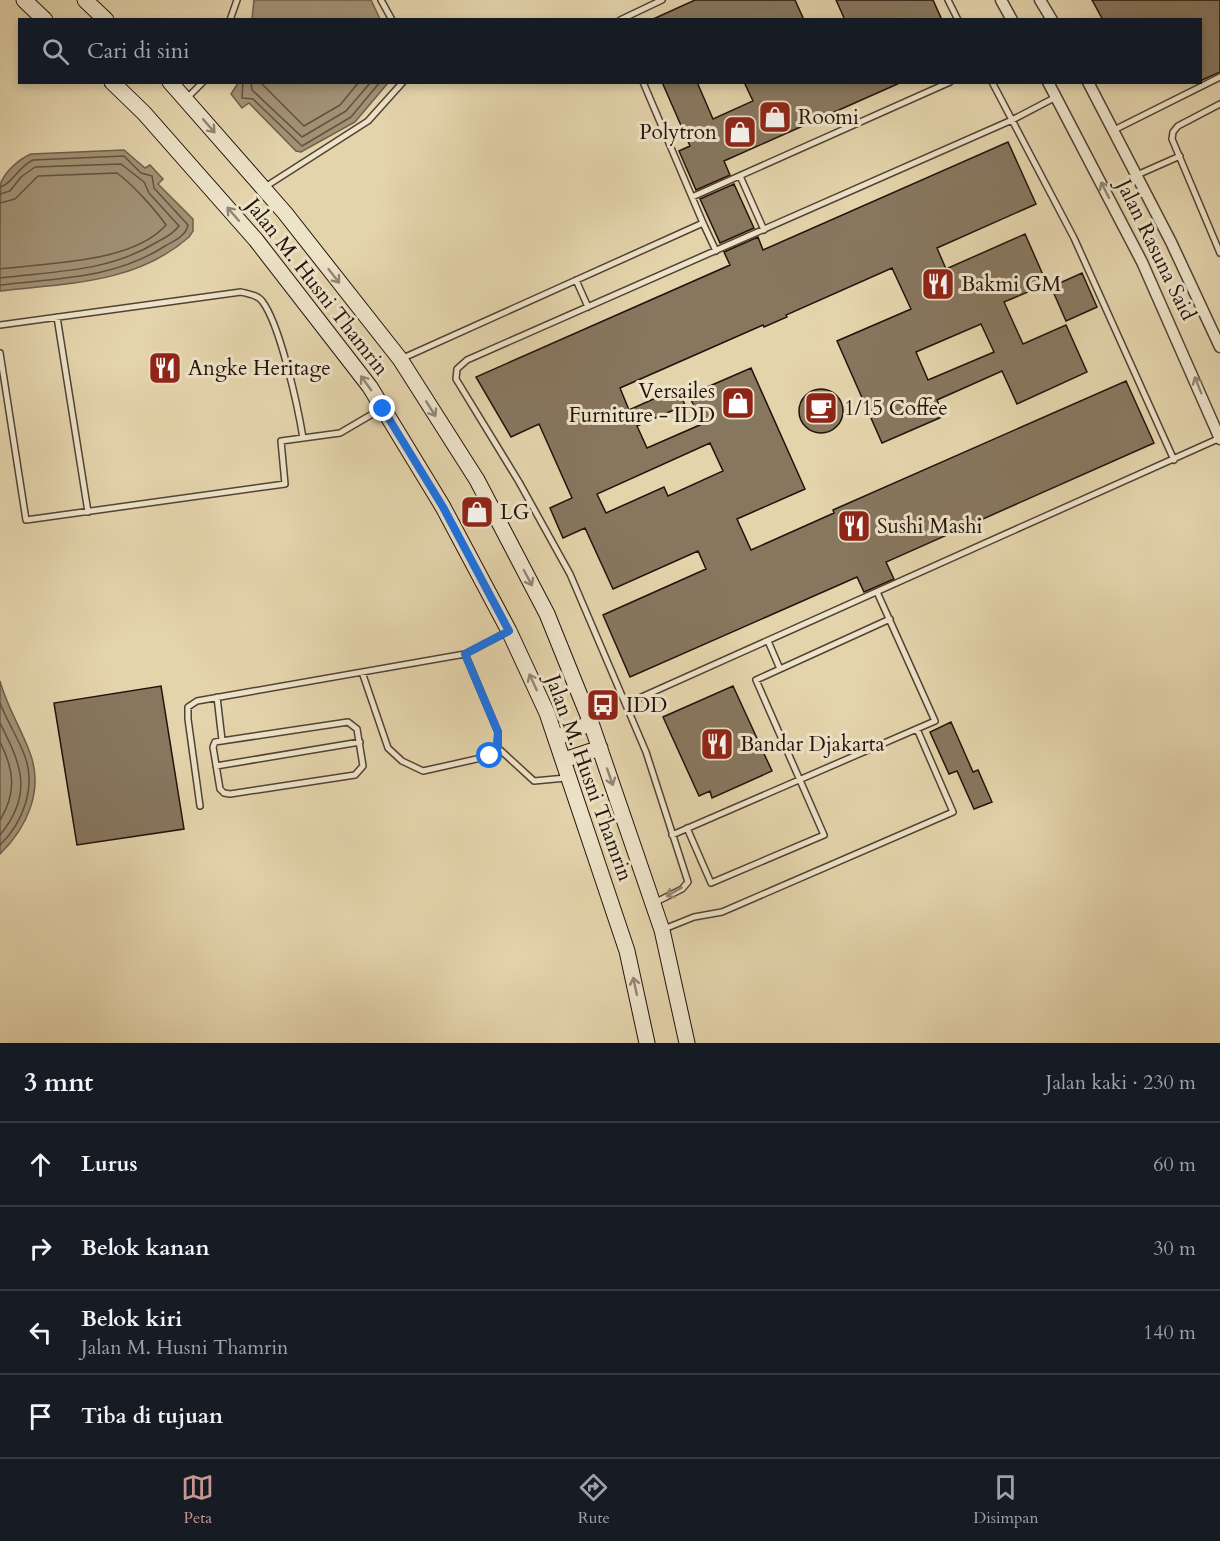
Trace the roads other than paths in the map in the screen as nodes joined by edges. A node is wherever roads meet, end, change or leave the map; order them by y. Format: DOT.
graph roads {
  1 [pos="24,0"];
  2 [pos="85,0"];
  3 [pos="237,0"];
  4 [pos="381,0"];
  5 [pos="662,0"];
  6 [pos="948,0"];
  7 [pos="1001,0"];
  8 [pos="1040,0"];
  9 [pos="43,18"];
  10 [pos="103,18"];
  11 [pos="231,18"];
  12 [pos="391,18"];
  13 [pos="624,18"];
  14 [pos="957,18"];
  15 [pos="1011,18"];
  16 [pos="1051,18"];
  17 [pos="1220,77"];
  18 [pos="114,84"];
  19 [pos="172,84"];
  20 [pos="201,84"];
  21 [pos="401,84"];
  22 [pos="644,84"];
  23 [pos="946,84"];
  24 [pos="993,84"];
  25 [pos="1049,84"];
  26 [pos="1089,84"];
  27 [pos="1056,97"];
  28 [pos="185,100"];
  29 [pos="1220,104"];
  30 [pos="1012,120"];
  31 [pos="1114,130"];
  32 [pos="1180,156"];
  33 [pos="1137,175"];
  34 [pos="740,176"];
  35 [pos="263,188"];
  36 [pos="692,197"];
  37 [pos="703,223"];
  38 [pos="764,230"];
  39 [pos="716,251"];
  40 [pos="1220,253"];
  41 [pos="576,280"];
  42 [pos="588,307"];
  43 [pos="57,317"];
  44 [pos="1215,323"];
  45 [pos="0,324"];
  46 [pos="1220,347"];
  47 [pos="0,353"];
  48 [pos="400,359"];
  49 [pos="383,409"];
  50 [pos="303,438"];
  51 [pos="1220,439"];
  52 [pos="1174,460"];
  53 [pos="88,512"];
  54 [pos="877,592"];
  55 [pos="890,619"];
  56 [pos="509,631"];
  57 [pos="768,641"];
  58 [pos="465,654"];
  59 [pos="780,669"];
  60 [pos="362,672"];
  61 [pos="217,698"];
  62 [pos="626,704"];
  63 [pos="591,723"];
  64 [pos="917,729"];
  65 [pos="556,738"];
  66 [pos="222,740"];
  67 [pos="360,742"];
  68 [pos="498,747"];
  69 [pos="600,748"];
  70 [pos="564,760"];
  71 [pos="216,766"];
  72 [pos="571,778"];
  73 [pos="801,779"];
  74 [pos="200,806"];
  75 [pos="687,828"];
  76 [pos="672,835"];
  77 [pos="653,904"];
  78 [pos="662,930"];
  79 [pos="647,1043"];
  80 [pos="687,1043"];
  1 -- 9 [label="main road"];
  2 -- 10 [label="main road"];
  3 -- 11 [label="lane"];
  4 -- 12 [label="lane"];
  5 -- 13 [label="lane"];
  6 -- 14 [label="lane"];
  7 -- 15 [label="street"];
  8 -- 16 [label="street"];
  17 -- 31 [label="lane"];
  49 -- 18 [label="main road, Jalan M. Husni Thamrin, one-way"];
  19 -- 28 [label="main road, Jalan M. Husni Thamrin"];
  20 -- 28 [label="lane"];
  21 -- 35 [label="lane"];
  22 -- 36 [label="lane"];
  23 -- 34 [label="lane"];
  24 -- 30 [label="lane"];
  25 -- 27 [label="street, Jalan Rasuna Said"];
  26 -- 31 [label="street, Jalan Rasuna Said"];
  27 -- 30 [label="lane"];
  51 -- 27 [label="street, Jalan Rasuna Said, one-way"];
  28 -- 35 [label="main road, Jalan M. Husni Thamrin, one-way"];
  29 -- 32 [label="lane"];
  30 -- 38 [label="lane"];
  30 -- 52 [label="lane"];
  31 -- 33 [label="street, Jalan Rasuna Said"];
  32 -- 33 [label="lane"];
  32 -- 40 [label="lane"];
  33 -- 44 [label="street, Jalan Rasuna Said"];
  34 -- 36 [label="lane"];
  34 -- 38 [label="lane"];
  35 -- 48 [label="main road, Jalan M. Husni Thamrin, one-way"];
  36 -- 37 [label="lane"];
  37 -- 39 [label="lane"];
  37 -- 41 [label="lane"];
  38 -- 39 [label="lane"];
  39 -- 42 [label="lane"];
  41 -- 42 [label="lane"];
  41 -- 48 [label="lane"];
  42 -- 62 [label="lane"];
  43 -- 45 [label="lane"];
  43 -- 50 [label="lane"];
  43 -- 53 [label="lane"];
  44 -- 46 [label="street, Jalan Rasuna Said"];
  47 -- 53 [label="lane"];
  48 -- 63 [label="main road, Jalan M. Husni Thamrin, one-way"];
  49 -- 50 [label="lane"];
  49 -- 56 [label="main road, Jalan M. Husni Thamrin"];
  50 -- 53 [label="lane"];
  51 -- 52 [label="lane"];
  52 -- 54 [label="lane"];
  54 -- 55 [label="lane"];
  54 -- 57 [label="lane"];
  55 -- 59 [label="lane"];
  55 -- 64 [label="lane"];
  56 -- 58 [label="lane"];
  65 -- 56 [label="main road, Jalan M. Husni Thamrin, one-way"];
  57 -- 59 [label="lane"];
  57 -- 62 [label="lane"];
  58 -- 60 [label="lane"];
  58 -- 68 [label="lane"];
  59 -- 73 [label="lane"];
  60 -- 61 [label="lane"];
  60 -- 68 [label="lane"];
  61 -- 66 [label="lane"];
  61 -- 74 [label="lane"];
  62 -- 76 [label="lane"];
  63 -- 65 [label="main road"];
  63 -- 69 [label="main road, Jalan M. Husni Thamrin"];
  64 -- 73 [label="lane"];
  64 -- 78 [label="lane"];
  65 -- 70 [label="main road, Jalan M. Husni Thamrin"];
  66 -- 67 [label="lane"];
  66 -- 71 [label="lane"];
  67 -- 71 [label="lane"];
  67 -- 71 [label="lane"];
  68 -- 72 [label="lane"];
  69 -- 70 [label="main road"];
  69 -- 77 [label="main road, Jalan M. Husni Thamrin, one-way"];
  70 -- 72 [label="main road, Jalan M. Husni Thamrin"];
  79 -- 72 [label="main road, Jalan M. Husni Thamrin, one-way"];
  73 -- 75 [label="lane"];
  73 -- 75 [label="lane"];
  75 -- 76 [label="lane"];
  76 -- 77 [label="lane, one-way"];
  77 -- 78 [label="main road, Jalan M. Husni Thamrin"];
  78 -- 80 [label="main road, Jalan M. Husni Thamrin"];
}
